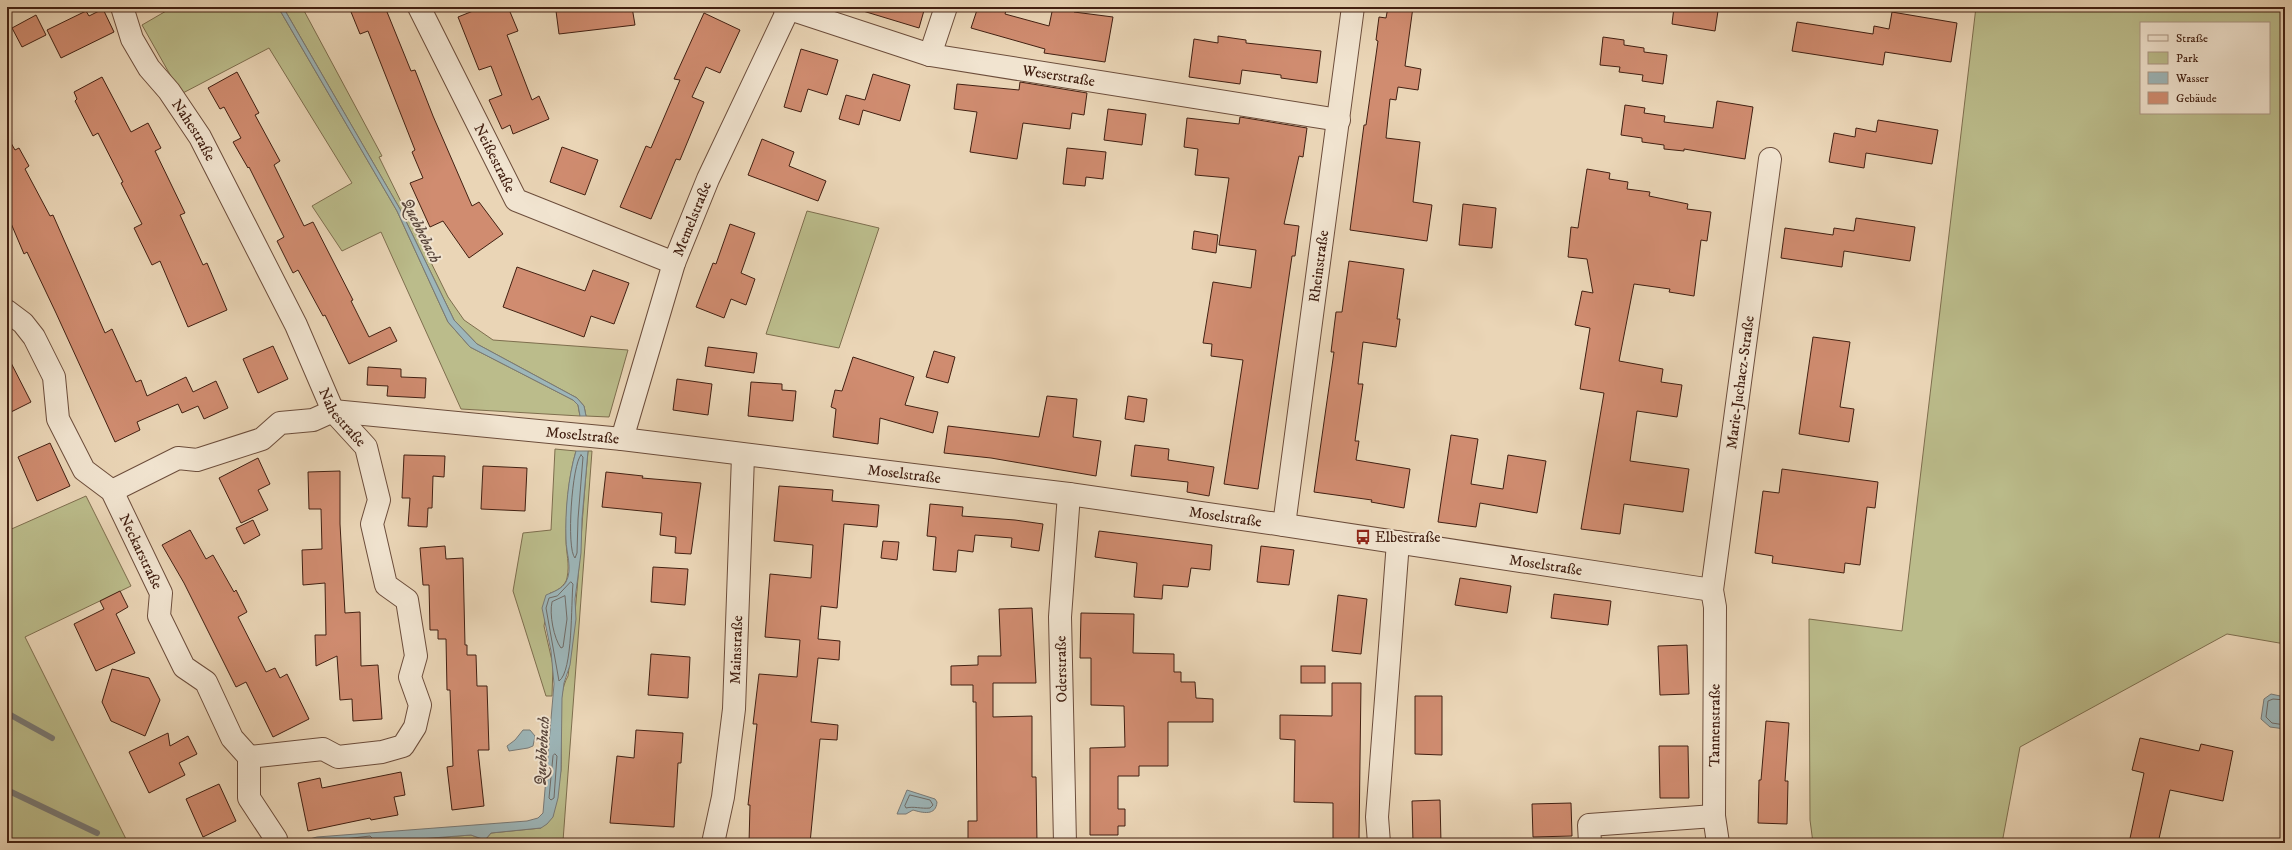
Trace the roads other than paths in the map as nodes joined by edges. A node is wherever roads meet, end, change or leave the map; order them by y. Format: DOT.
graph roads {
  1 [pos="122,7"];
  2 [pos="419,7"];
  3 [pos="946,7"];
  4 [pos="1354,7"];
  5 [pos="786,9"];
  6 [pos="930,55"];
  7 [pos="1339,120"];
  8 [pos="1770,159"];
  9 [pos="674,263"];
  10 [pos="7,311"];
  11 [pos="333,411"];
  12 [pos="622,439"];
  13 [pos="743,456"];
  14 [pos="112,491"];
  15 [pos="1069,494"];
  16 [pos="1284,525"];
  17 [pos="1398,542"];
  18 [pos="1714,598"];
  19 [pos="250,757"];
  20 [pos="1714,816"];
  21 [pos="276,839"];
  22 [pos="713,843"];
  23 [pos="1065,843"];
  24 [pos="1379,843"];
  25 [pos="1590,843"];
  26 [pos="1718,843"];
  1 -- 11 [label="street, Nahestraße"];
  2 -- 9 [label="street, Neißestraße"];
  3 -- 6 [label="street"];
  4 -- 7 [label="street, Rheinstraße"];
  5 -- 6 [label="street, Weserstraße"];
  5 -- 9 [label="street, Memelstraße"];
  6 -- 7 [label="street, Weserstraße"];
  7 -- 16 [label="street, Rheinstraße"];
  8 -- 18 [label="street, Marie-Juchacz-Straße"];
  9 -- 12 [label="street, Memelstraße"];
  10 -- 14 [label="street, Neckarstraße"];
  11 -- 12 [label="street, Moselstraße"];
  11 -- 14 [label="street, Moselstraße"];
  11 -- 19 [label="street, Nahestraße"];
  12 -- 13 [label="street, Moselstraße"];
  13 -- 15 [label="street, Moselstraße"];
  13 -- 22 [label="street, Mainstraße"];
  14 -- 19 [label="street, Neckarstraße"];
  15 -- 16 [label="street, Moselstraße"];
  15 -- 23 [label="street, Oderstraße"];
  16 -- 17 [label="street, Moselstraße"];
  17 -- 18 [label="street, Moselstraße"];
  17 -- 24 [label="street"];
  18 -- 20 [label="street, Tannenstraße"];
  19 -- 21 [label="street"];
  20 -- 25 [label="street"];
  20 -- 26 [label="street, Tannenstraße"];
}
